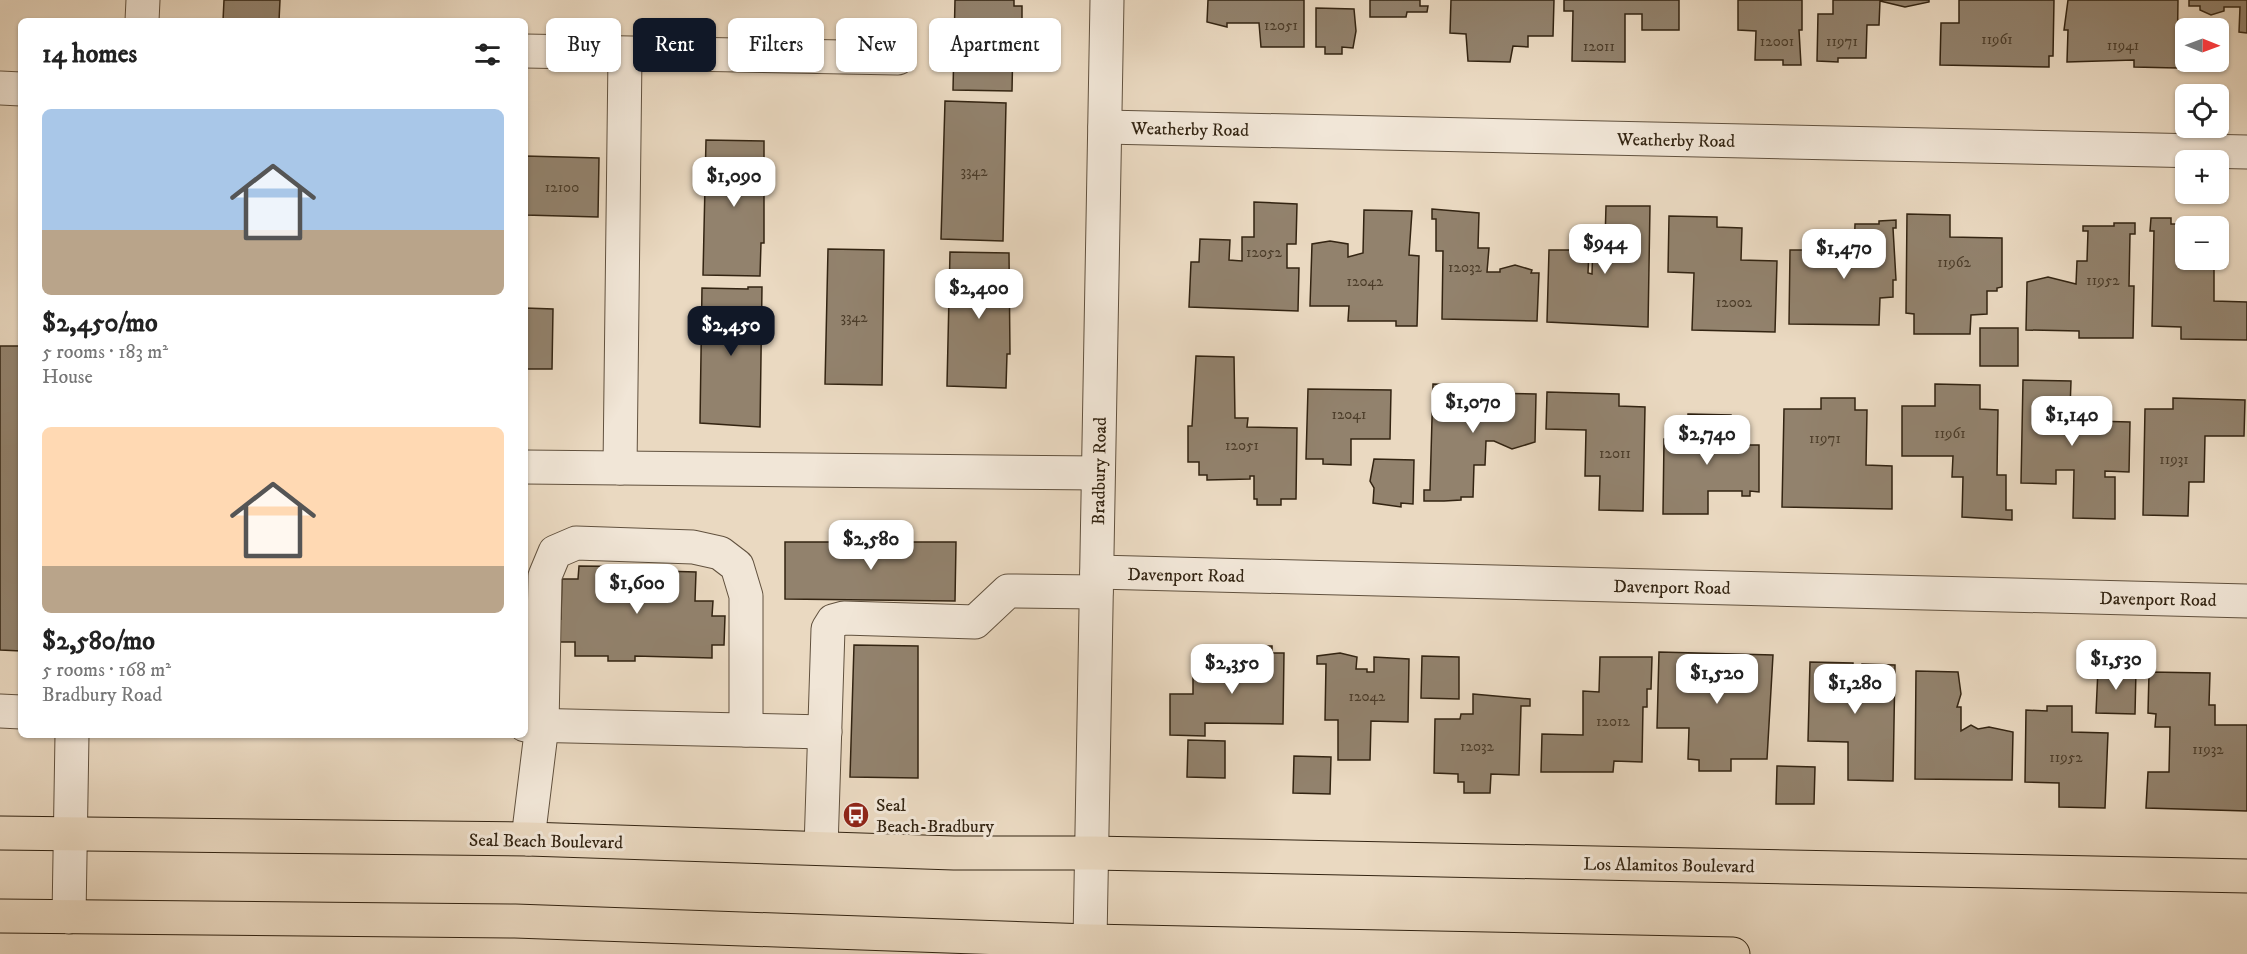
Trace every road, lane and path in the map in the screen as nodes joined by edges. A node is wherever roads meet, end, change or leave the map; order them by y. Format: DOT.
graph roads {
  1 [pos="143,0"];
  2 [pos="1107,0"];
  3 [pos="142,18"];
  4 [pos="528,51"];
  5 [pos="625,55"];
  6 [pos="836,57"];
  7 [pos="0,88"];
  8 [pos="18,89"];
  9 [pos="1104,127"];
  10 [pos="2247,152"];
  11 [pos="528,466"];
  12 [pos="620,468"];
  13 [pos="1098,473"];
  14 [pos="1097,582"];
  15 [pos="2247,601"];
  16 [pos="0,711"];
  17 [pos="18,712"];
  18 [pos="533,725"];
  19 [pos="746,730"];
  20 [pos="825,732"];
  21 [pos="72,738"];
  22 [pos="0,833"];
  23 [pos="72,834"];
  24 [pos="528,839"];
  25 [pos="821,848"];
  26 [pos="1092,853"];
  27 [pos="2247,876"];
  28 [pos="0,916"];
  29 [pos="69,918"];
  30 [pos="1091,950"];
  31 [pos="1733,954"];
  1 -- 3 [label="street"];
  2 -- 9 [label="street, Bradbury Road"];
  4 -- 5 [label="street"];
  5 -- 6 [label="street"];
  5 -- 12 [label="street"];
  7 -- 8 [label="street"];
  9 -- 10 [label="street, Weatherby Road"];
  9 -- 13 [label="street, Bradbury Road"];
  11 -- 12 [label="street"];
  12 -- 13 [label="street"];
  13 -- 14 [label="street, Bradbury Road"];
  14 -- 15 [label="street, Davenport Road"];
  14 -- 20 [label="street, Davenport Road"];
  14 -- 26 [label="street, Bradbury Road"];
  16 -- 17 [label="street"];
  18 -- 19 [label="street"];
  18 -- 19 [label="street"];
  18 -- 24 [label="street"];
  19 -- 20 [label="street"];
  20 -- 25 [label="street"];
  21 -- 23 [label="street"];
  22 -- 23 [label="main road, Seal Beach Boulevard"];
  23 -- 24 [label="main road, Seal Beach Boulevard"];
  23 -- 29 [label="street"];
  24 -- 25 [label="main road, Seal Beach Boulevard"];
  25 -- 26 [label="main road, Seal Beach Boulevard"];
  26 -- 27 [label="main road, Los Alamitos Boulevard"];
  26 -- 30 [label="street, Bradbury Road"];
  28 -- 29 [label="main road"];
  29 -- 30 [label="main road"];
  30 -- 31 [label="main road"];
}
